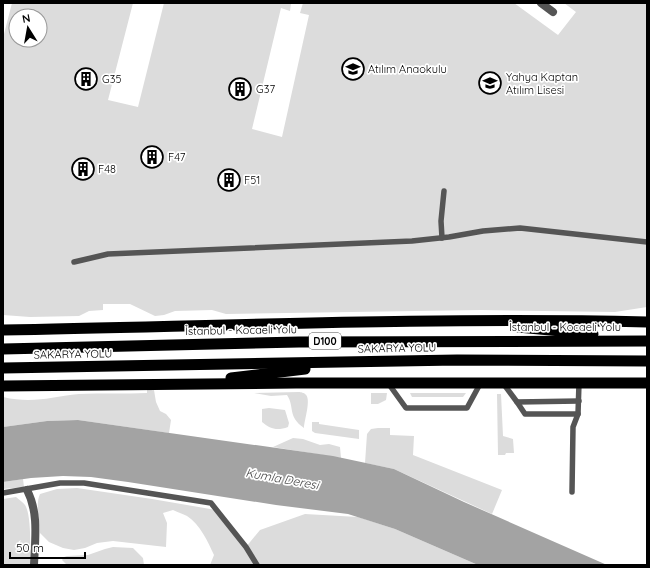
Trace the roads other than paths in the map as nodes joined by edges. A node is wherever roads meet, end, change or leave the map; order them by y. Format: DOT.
graph roads {
  1 [pos="541,3"];
  2 [pos="553,12"];
  3 [pos="444,191"];
  4 [pos="442,238"];
  5 [pos="647,242"];
  6 [pos="74,262"];
  7 [pos="451,322"];
  8 [pos="647,322"];
  9 [pos="3,329"];
  10 [pos="647,340"];
  11 [pos="3,349"];
  12 [pos="647,361"];
  13 [pos="361,362"];
  14 [pos="3,368"];
  15 [pos="579,382"];
  16 [pos="388,383"];
  17 [pos="503,383"];
  18 [pos="647,383"];
  19 [pos="180,384"];
  20 [pos="480,384"];
  21 [pos="3,386"];
  22 [pos="579,401"];
  23 [pos="517,402"];
  24 [pos="578,414"];
  25 [pos="27,490"];
  26 [pos="572,492"];
  27 [pos="3,493"];
  28 [pos="34,565"];
  29 [pos="257,565"];
  1 -- 2 [label="street"];
  3 -- 4 [label="lane"];
  4 -- 5 [label="lane"];
  4 -- 6 [label="lane"];
  7 -- 8 [label="highway"];
  7 -- 9 [label="highway"];
  7 -- 10 [label="highway"];
  10 -- 11 [label="highway, İstanbul - Kocaeli Yolu / D100"];
  12 -- 13 [label="highway, SAKARYA YOLU / D100"];
  13 -- 14 [label="highway, SAKARYA YOLU / D100"];
  13 -- 19 [label="highway"];
  15 -- 17 [label="highway"];
  15 -- 18 [label="highway"];
  15 -- 22 [label="lane"];
  16 -- 19 [label="highway"];
  16 -- 20 [label="highway"];
  16 -- 20 [label="lane"];
  17 -- 20 [label="highway"];
  17 -- 23 [label="lane"];
  19 -- 21 [label="highway"];
  22 -- 23 [label="lane"];
  22 -- 24 [label="lane"];
  23 -- 24 [label="lane"];
  24 -- 26 [label="lane"];
  25 -- 27 [label="lane"];
  25 -- 28 [label="street"];
  25 -- 29 [label="lane"];
}
